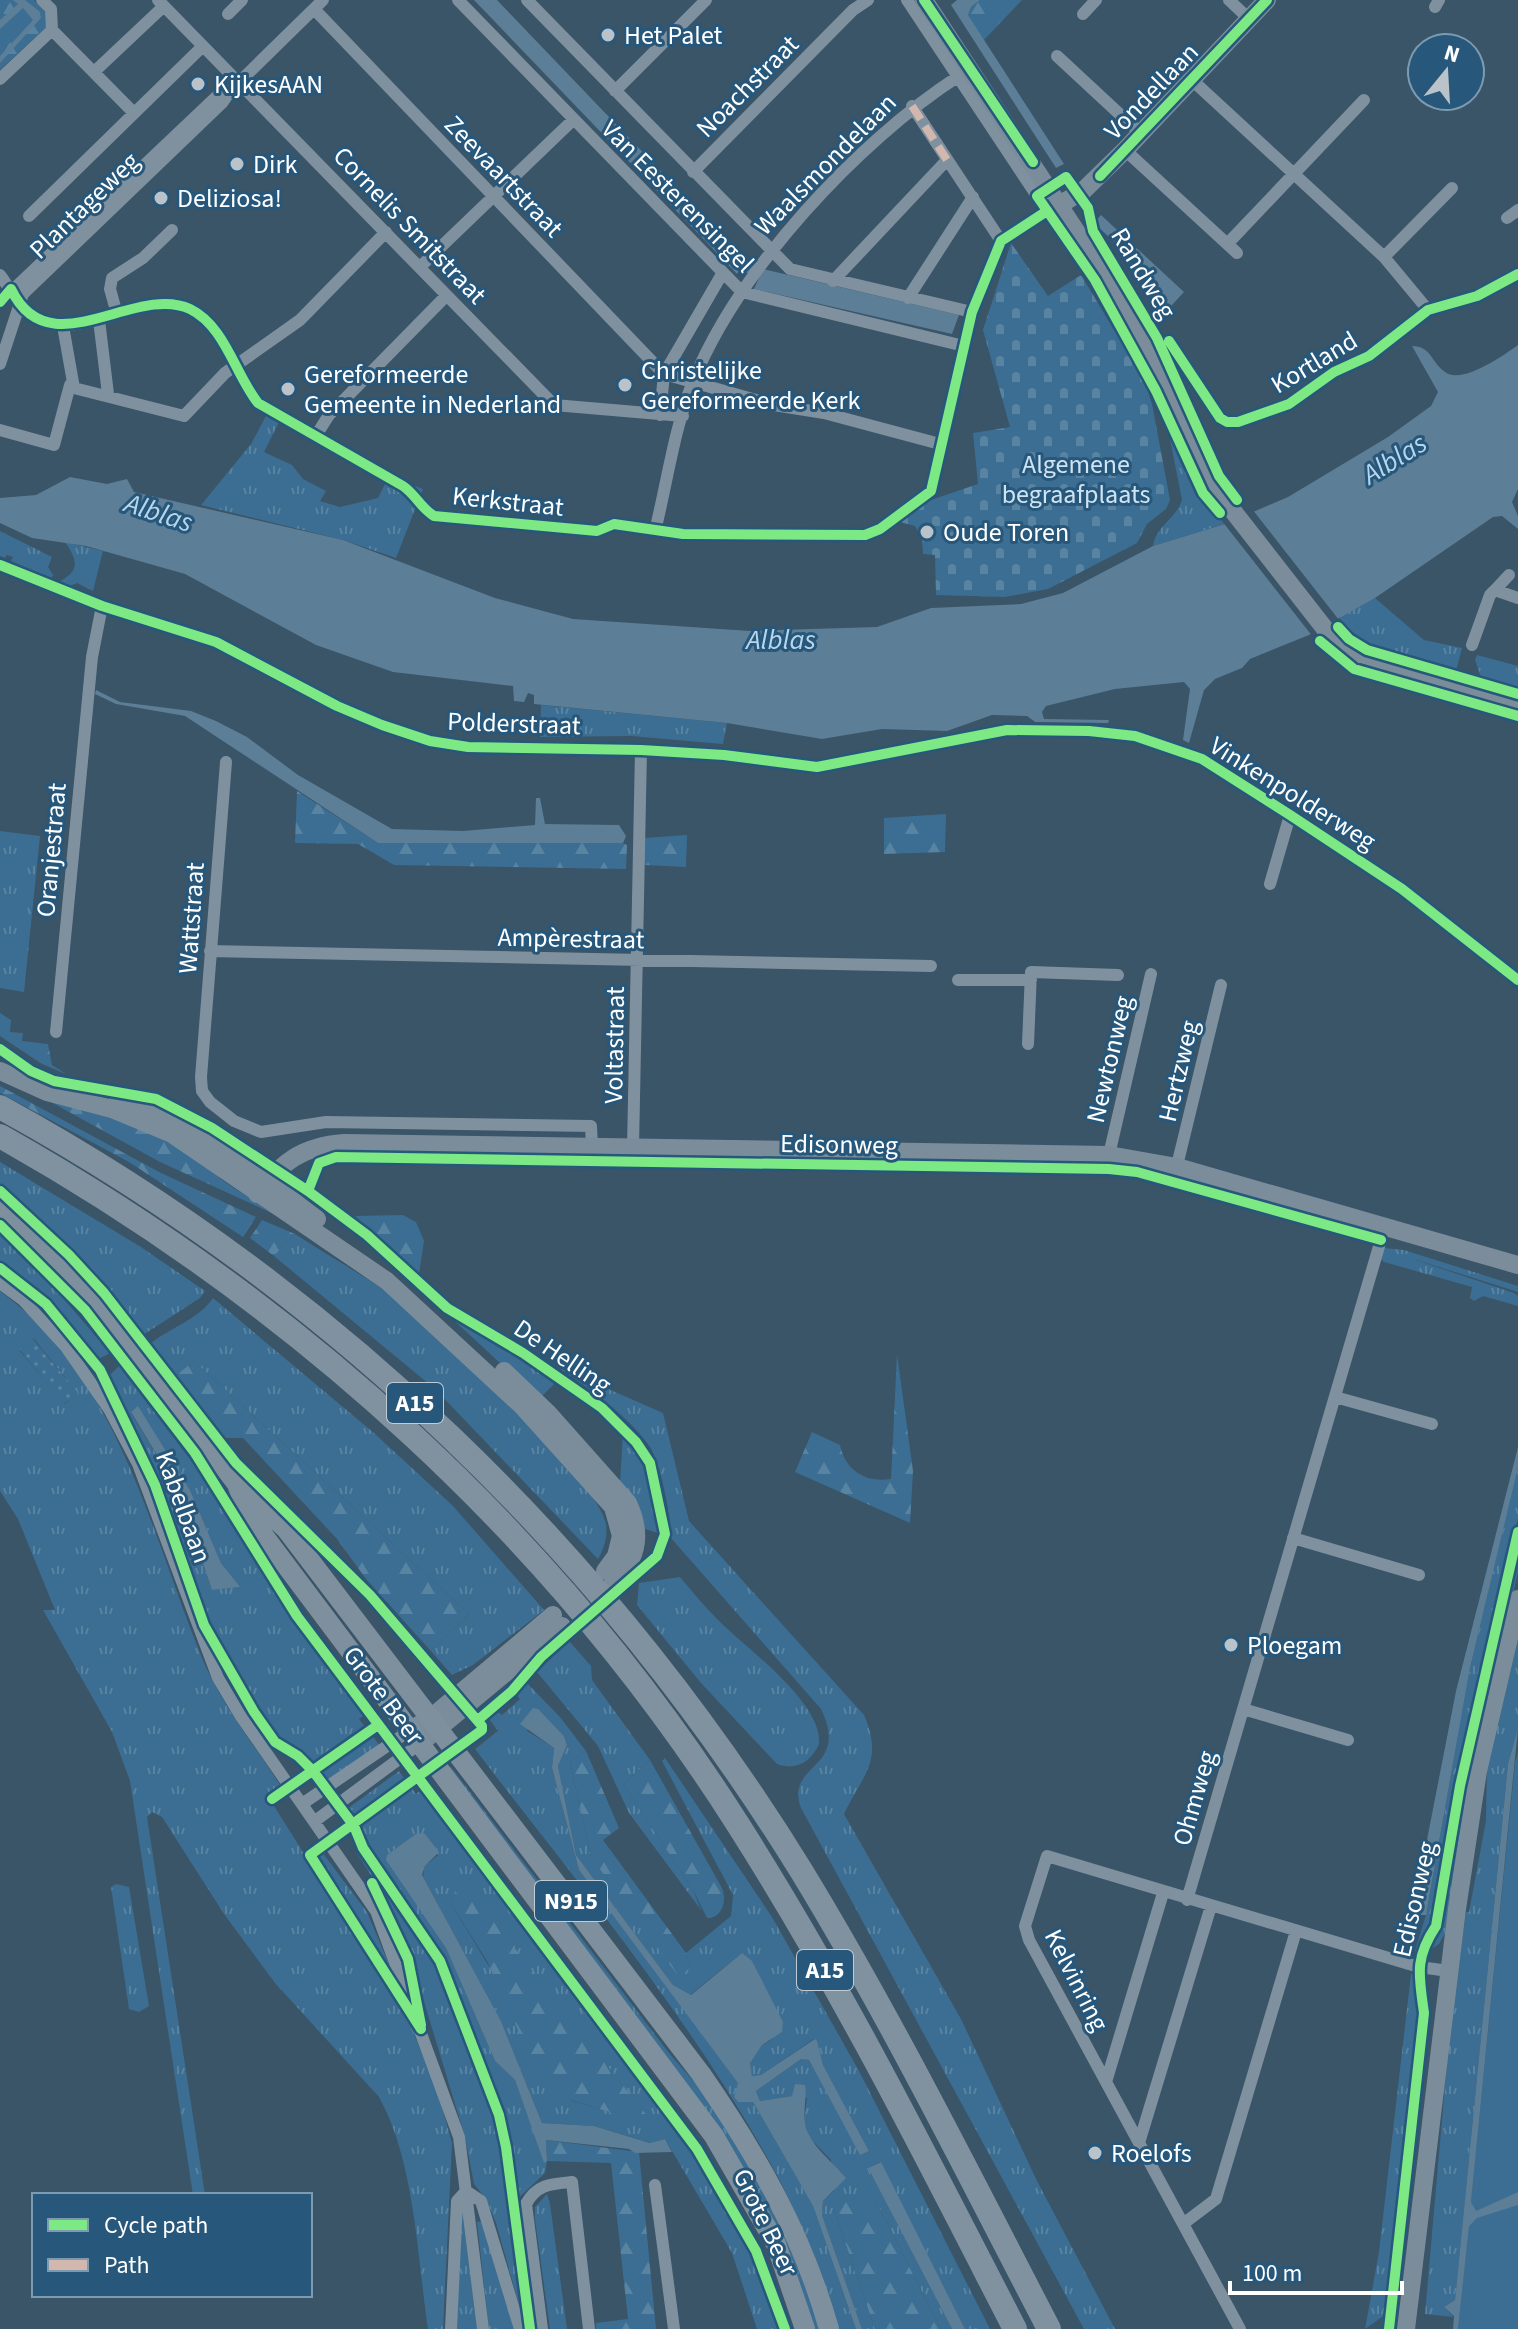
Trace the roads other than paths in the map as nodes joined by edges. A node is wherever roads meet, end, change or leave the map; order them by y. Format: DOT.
graph roads {
  1 [pos="42,0"];
  2 [pos="242,0"];
  3 [pos="458,0"];
  4 [pos="527,0"];
  5 [pos="706,0"];
  6 [pos="868,0"];
  7 [pos="907,0"];
  8 [pos="924,0"];
  9 [pos="1096,0"];
  10 [pos="1229,0"];
  11 [pos="1267,0"];
  12 [pos="161,3"];
  13 [pos="318,3"];
  14 [pos="228,14"];
  15 [pos="1083,14"];
  16 [pos="1249,19"];
  17 [pos="52,30"];
  18 [pos="203,46"];
  19 [pos="1057,56"];
  20 [pos="94,72"];
  21 [pos="959,76"];
  22 [pos="0,79"];
  23 [pos="1192,80"];
  24 [pos="235,85"];
  25 [pos="615,91"];
  26 [pos="1364,100"];
  27 [pos="912,106"];
  28 [pos="133,112"];
  29 [pos="573,120"];
  30 [pos="1141,134"];
  31 [pos="1125,150"];
  32 [pos="947,160"];
  33 [pos="693,172"];
  34 [pos="1295,172"];
  35 [pos="1452,188"];
  36 [pos="495,196"];
  37 [pos="973,197"];
  38 [pos="1054,208"];
  39 [pos="29,216"];
  40 [pos="172,230"];
  41 [pos="386,232"];
  42 [pos="1232,239"];
  43 [pos="1001,241"];
  44 [pos="769,251"];
  45 [pos="1237,253"];
  46 [pos="1384,257"];
  47 [pos="421,266"];
  48 [pos="722,274"];
  49 [pos="1518,274"];
  50 [pos="0,275"];
  51 [pos="833,281"];
  52 [pos="11,289"];
  53 [pos="742,292"];
  54 [pos="446,296"];
  55 [pos="908,298"];
  56 [pos="0,302"];
  57 [pos="17,302"];
  58 [pos="1428,310"];
  59 [pos="972,312"];
  60 [pos="117,314"];
  61 [pos="99,320"];
  62 [pos="63,326"];
  63 [pos="964,346"];
  64 [pos="1174,350"];
  65 [pos="0,364"];
  66 [pos="234,366"];
  67 [pos="664,374"];
  68 [pos="692,383"];
  69 [pos="70,385"];
  70 [pos="108,394"];
  71 [pos="660,415"];
  72 [pos="683,416"];
  73 [pos="0,430"];
  74 [pos="315,437"];
  75 [pos="940,444"];
  76 [pos="655,531"];
  77 [pos="0,565"];
  78 [pos="1509,575"];
  79 [pos="1495,590"];
  80 [pos="1518,598"];
  81 [pos="102,606"];
  82 [pos="1472,645"];
  83 [pos="1518,706"];
  84 [pos="963,738"];
  85 [pos="641,750"];
  86 [pos="226,762"];
  87 [pos="1288,823"];
  88 [pos="1270,884"];
  89 [pos="210,951"];
  90 [pos="637,962"];
  91 [pos="931,966"];
  92 [pos="1151,974"];
  93 [pos="1118,975"];
  94 [pos="958,980"];
  95 [pos="1031,980"];
  96 [pos="1518,980"];
  97 [pos="1221,985"];
  98 [pos="56,1032"];
  99 [pos="1028,1044"];
  100 [pos="0,1071"];
  101 [pos="0,1107"];
  102 [pos="346,1123"];
  103 [pos="0,1136"];
  104 [pos="344,1143"];
  105 [pos="592,1147"];
  106 [pos="633,1148"];
  107 [pos="1109,1155"];
  108 [pos="1175,1175"];
  109 [pos="262,1189"];
  110 [pos="0,1207"];
  111 [pos="1385,1226"];
  112 [pos="1518,1265"];
  113 [pos="0,1283"];
  114 [pos="1335,1397"];
  115 [pos="1432,1424"];
  116 [pos="237,1484"];
  117 [pos="1293,1538"];
  118 [pos="1419,1575"];
  119 [pos="609,1576"];
  120 [pos="1518,1599"];
  121 [pos="557,1621"];
  122 [pos="1243,1709"];
  123 [pos="436,1723"];
  124 [pos="417,1736"];
  125 [pos="1348,1740"];
  126 [pos="302,1804"];
  127 [pos="315,1821"];
  128 [pos="1163,1893"];
  129 [pos="1187,1900"];
  130 [pos="1211,1906"];
  131 [pos="1296,1931"];
  132 [pos="1449,1971"];
  133 [pos="1106,2082"];
  134 [pos="1139,2143"];
  135 [pos="655,2185"];
  136 [pos="466,2191"];
  137 [pos="1183,2224"];
  138 [pos="1419,2236"];
  139 [pos="451,2329"];
  140 [pos="483,2329"];
  141 [pos="520,2329"];
  142 [pos="542,2329"];
  143 [pos="589,2329"];
  144 [pos="674,2329"];
  145 [pos="805,2329"];
  146 [pos="829,2329"];
  147 [pos="1015,2329"];
  148 [pos="1049,2329"];
  149 [pos="1240,2329"];
  150 [pos="1406,2329"];
  151 [pos="1416,2329"];
  1 -- 17 [label="street"];
  2 -- 14 [label="street"];
  3 -- 29 [label="street, Van Eesterensingel"];
  4 -- 25 [label="street, Van Eesterensingel"];
  5 -- 25 [label="street"];
  6 -- 33 [label="street, Noachstraat"];
  7 -- 21 [label="street, Randweg"];
  8 -- 38 [label="street, Randweg"];
  9 -- 15 [label="street"];
  10 -- 16 [label="street"];
  11 -- 16 [label="street, Vondellaan"];
  12 -- 18 [label="street, Cornelis Smitstraat"];
  12 -- 20 [label="street"];
  13 -- 24 [label="street, Plantageweg"];
  13 -- 36 [label="street, Zeevaartstraat"];
  16 -- 23 [label="street, Vondellaan"];
  17 -- 20 [label="street"];
  17 -- 22 [label="street"];
  18 -- 24 [label="street, Cornelis Smitstraat"];
  18 -- 28 [label="street"];
  19 -- 30 [label="street"];
  20 -- 28 [label="street"];
  21 -- 27 [label="street, Waalsmondelaan"];
  21 -- 38 [label="street, Randweg"];
  23 -- 30 [label="street, Vondellaan"];
  23 -- 34 [label="street"];
  24 -- 41 [label="street, Cornelis Smitstraat"];
  24 -- 52 [label="street, Plantageweg"];
  24 -- 57 [label="street, Plantageweg"];
  25 -- 33 [label="street, Van Eesterensingel"];
  26 -- 34 [label="street"];
  27 -- 32 [label="street"];
  27 -- 44 [label="street, Waalsmondelaan"];
  28 -- 39 [label="street"];
  29 -- 36 [label="street"];
  29 -- 48 [label="street, Van Eesterensingel"];
  30 -- 31 [label="street, Vondellaan"];
  31 -- 38 [label="street, Vondellaan"];
  31 -- 45 [label="street"];
  32 -- 37 [label="street"];
  32 -- 51 [label="street"];
  33 -- 44 [label="street, Van Eesterensingel"];
  34 -- 42 [label="street"];
  34 -- 46 [label="street"];
  35 -- 46 [label="street"];
  36 -- 47 [label="street"];
  36 -- 67 [label="street, Zeevaartstraat"];
  37 -- 43 [label="street"];
  37 -- 55 [label="street"];
  38 -- 43 [label="street"];
  38 -- 83 [label="street, Randweg"];
  40 -- 60 [label="street"];
  41 -- 47 [label="street, Cornelis Smitstraat"];
  41 -- 66 [label="street"];
  43 -- 59 [label="street, Kerkstraat"];
  44 -- 51 [label="street, Van Eesterensingel"];
  44 -- 53 [label="street, Waalsmondelaan"];
  46 -- 58 [label="street"];
  47 -- 54 [label="street, Cornelis Smitstraat"];
  48 -- 53 [label="street, Van Eesterensingel"];
  48 -- 67 [label="street"];
  49 -- 58 [label="street, Kortland"];
  50 -- 52 [label="street"];
  51 -- 55 [label="street, Van Eesterensingel"];
  52 -- 56 [label="street, Plantageweg"];
  52 -- 57 [label="street"];
  53 -- 63 [label="street, Van Eesterensingel"];
  53 -- 68 [label="street, Waalsmondelaan"];
  54 -- 71 [label="street, Cornelis Smitstraat"];
  54 -- 74 [label="street"];
  55 -- 59 [label="street, Van Eesterensingel"];
  57 -- 62 [label="street"];
  57 -- 65 [label="street"];
  58 -- 64 [label="street, Kortland"];
  59 -- 63 [label="street, Kerkstraat"];
  60 -- 61 [label="street, Kerkstraat"];
  60 -- 66 [label="street, Kerkstraat"];
  61 -- 62 [label="street, Kerkstraat"];
  61 -- 70 [label="street"];
  62 -- 69 [label="street"];
  63 -- 75 [label="street, Kerkstraat"];
  66 -- 70 [label="street"];
  66 -- 74 [label="street, Kerkstraat"];
  67 -- 68 [label="street"];
  67 -- 71 [label="street"];
  68 -- 72 [label="street, Waalsmondelaan"];
  68 -- 75 [label="street"];
  69 -- 70 [label="street"];
  69 -- 73 [label="street"];
  71 -- 72 [label="street, Cornelis Smitstraat"];
  72 -- 76 [label="street, Waalsmondelaan"];
  74 -- 76 [label="street, Kerkstraat"];
  75 -- 76 [label="street, Kerkstraat"];
  77 -- 81 [label="street, Polderstraat"];
  78 -- 79 [label="street"];
  79 -- 80 [label="street"];
  79 -- 82 [label="street"];
  81 -- 85 [label="street, Polderstraat"];
  81 -- 98 [label="street, Oranjestraat"];
  84 -- 85 [label="street, Polderstraat"];
  84 -- 87 [label="street, Vinkenpolderweg"];
  85 -- 90 [label="street, Voltastraat"];
  86 -- 89 [label="street, Wattstraat"];
  87 -- 88 [label="street"];
  87 -- 96 [label="street, Vinkenpolderweg"];
  89 -- 90 [label="street, Ampèrestraat"];
  89 -- 102 [label="street, Wattstraat"];
  90 -- 91 [label="street, Ampèrestraat"];
  90 -- 106 [label="street, Voltastraat"];
  92 -- 107 [label="street, Newtonweg"];
  93 -- 95 [label="street"];
  94 -- 95 [label="street"];
  95 -- 99 [label="street"];
  97 -- 108 [label="street, Hertzweg"];
  100 -- 109 [label="street, De Helling"];
  101 -- 148 [label="highway, A15"];
  102 -- 104 [label="street"];
  102 -- 105 [label="street"];
  103 -- 147 [label="highway, A15"];
  104 -- 105 [label="street, Edisonweg"];
  104 -- 109 [label="street, Edisonweg"];
  105 -- 106 [label="street, Edisonweg"];
  106 -- 107 [label="street, Edisonweg"];
  107 -- 108 [label="street, Edisonweg"];
  108 -- 111 [label="street, Edisonweg"];
  109 -- 119 [label="street, De Helling"];
  110 -- 116 [label="main road, Grote Beer / N915"];
  111 -- 112 [label="street, Edisonweg"];
  111 -- 114 [label="street, Ohmweg"];
  113 -- 126 [label="street, Kabelbaan"];
  114 -- 115 [label="street"];
  114 -- 117 [label="street, Ohmweg"];
  116 -- 123 [label="main road, Grote Beer / N915"];
  116 -- 124 [label="main road, Grote Beer / N915"];
  117 -- 118 [label="street"];
  117 -- 122 [label="street, Ohmweg"];
  120 -- 132 [label="street, Edisonweg"];
  121 -- 123 [label="street"];
  122 -- 125 [label="street"];
  122 -- 129 [label="street, Ohmweg"];
  123 -- 124 [label="street"];
  123 -- 146 [label="main road, Grote Beer / N915"];
  124 -- 126 [label="street"];
  124 -- 127 [label="street"];
  124 -- 145 [label="main road, Grote Beer / N915"];
  126 -- 127 [label="street, Kabelbaan"];
  127 -- 136 [label="street, Kabelbaan"];
  128 -- 129 [label="street, Kelvinring"];
  128 -- 133 [label="street"];
  128 -- 133 [label="street, Kelvinring"];
  129 -- 130 [label="street, Kelvinring"];
  130 -- 131 [label="street, Kelvinring"];
  130 -- 134 [label="street"];
  131 -- 132 [label="street, Kelvinring"];
  131 -- 137 [label="street"];
  132 -- 138 [label="street, Edisonweg"];
  133 -- 134 [label="street, Kelvinring"];
  134 -- 137 [label="street, Kelvinring"];
  135 -- 144 [label="street"];
  136 -- 139 [label="street"];
  136 -- 140 [label="street, Kabelbaan"];
  136 -- 141 [label="street"];
  137 -- 149 [label="street, Kelvinring"];
  138 -- 150 [label="street, Edisonweg"];
  138 -- 151 [label="street, Edisonweg"];
  142 -- 143 [label="street"];
}
